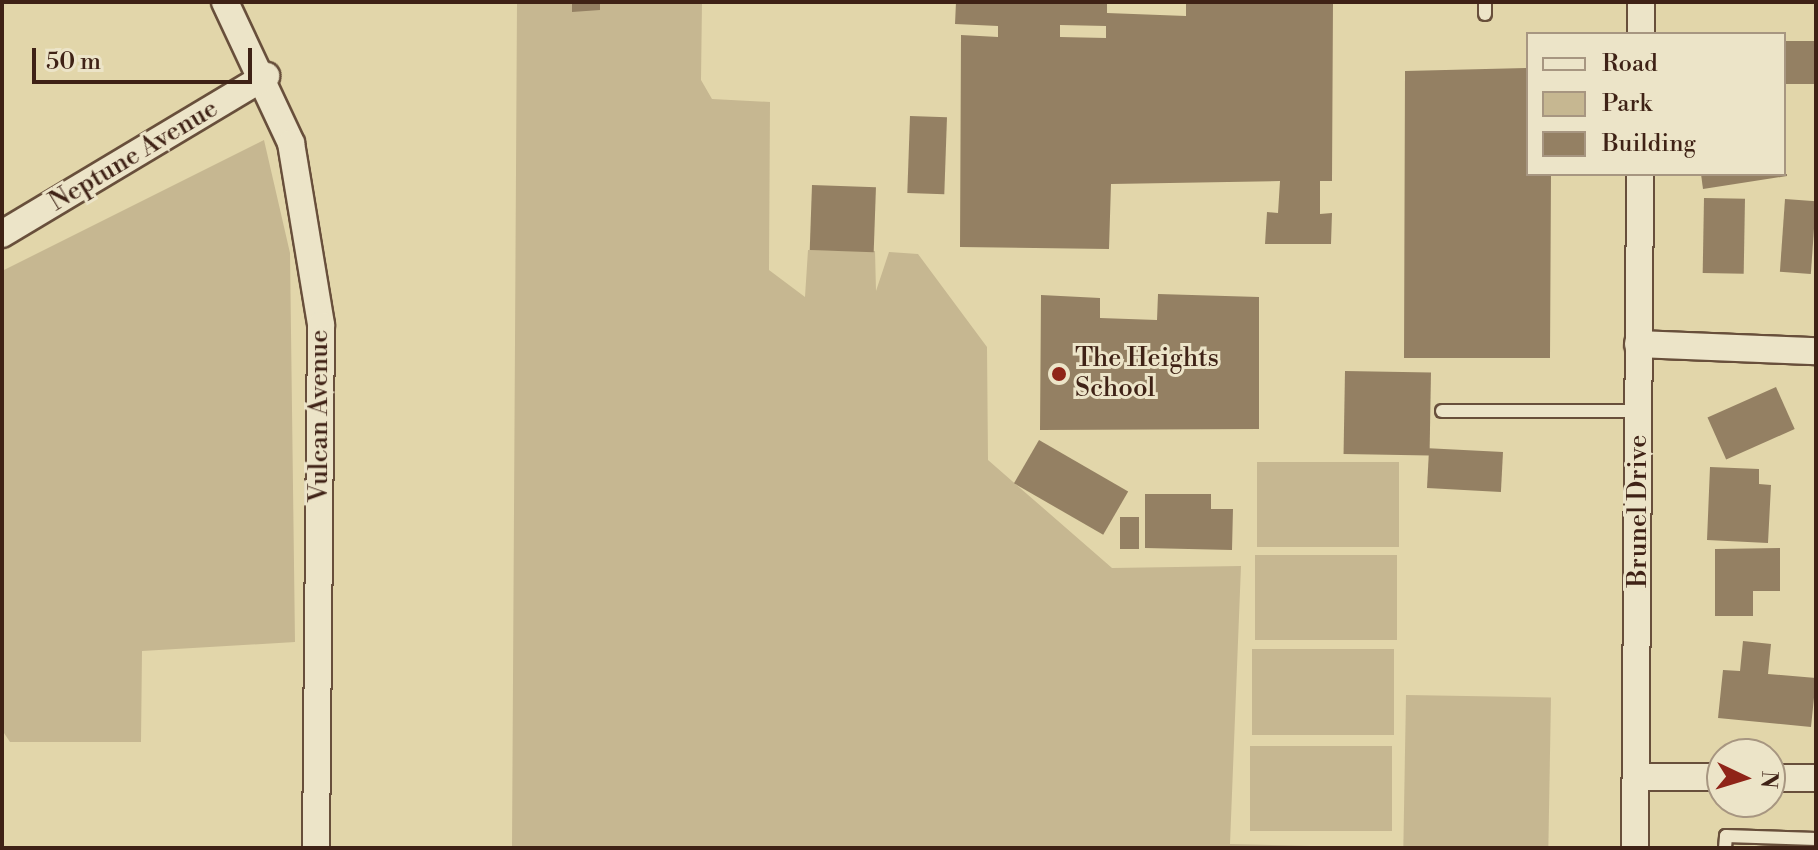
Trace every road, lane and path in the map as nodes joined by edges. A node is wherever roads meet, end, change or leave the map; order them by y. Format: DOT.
graph roads {
  1 [pos="225,2"];
  2 [pos="1641,2"];
  3 [pos="1641,32"];
  4 [pos="266,76"];
  5 [pos="1640,176"];
  6 [pos="2,234"];
  7 [pos="1638,344"];
  8 [pos="1816,351"];
  9 [pos="1442,411"];
  10 [pos="1640,411"];
  11 [pos="1636,777"];
  12 [pos="1706,777"];
  13 [pos="1786,778"];
  14 [pos="1816,778"];
  15 [pos="1816,839"];
  16 [pos="1798,843"];
  17 [pos="316,848"];
  18 [pos="1635,848"];
  19 [pos="1725,848"];
  1 -- 4 [label="street, Vulcan Avenue"];
  2 -- 3 [label="street"];
  4 -- 6 [label="street, Neptune Avenue"];
  4 -- 17 [label="street, Vulcan Avenue"];
  5 -- 7 [label="street, Brunel Drive"];
  7 -- 8 [label="street"];
  7 -- 10 [label="street, Brunel Drive"];
  9 -- 10 [label="lane"];
  10 -- 11 [label="street, Brunel Drive"];
  11 -- 12 [label="street"];
  11 -- 18 [label="street, Brunel Drive"];
  13 -- 14 [label="street"];
  15 -- 16 [label="lane"];
  16 -- 19 [label="lane"];
}
